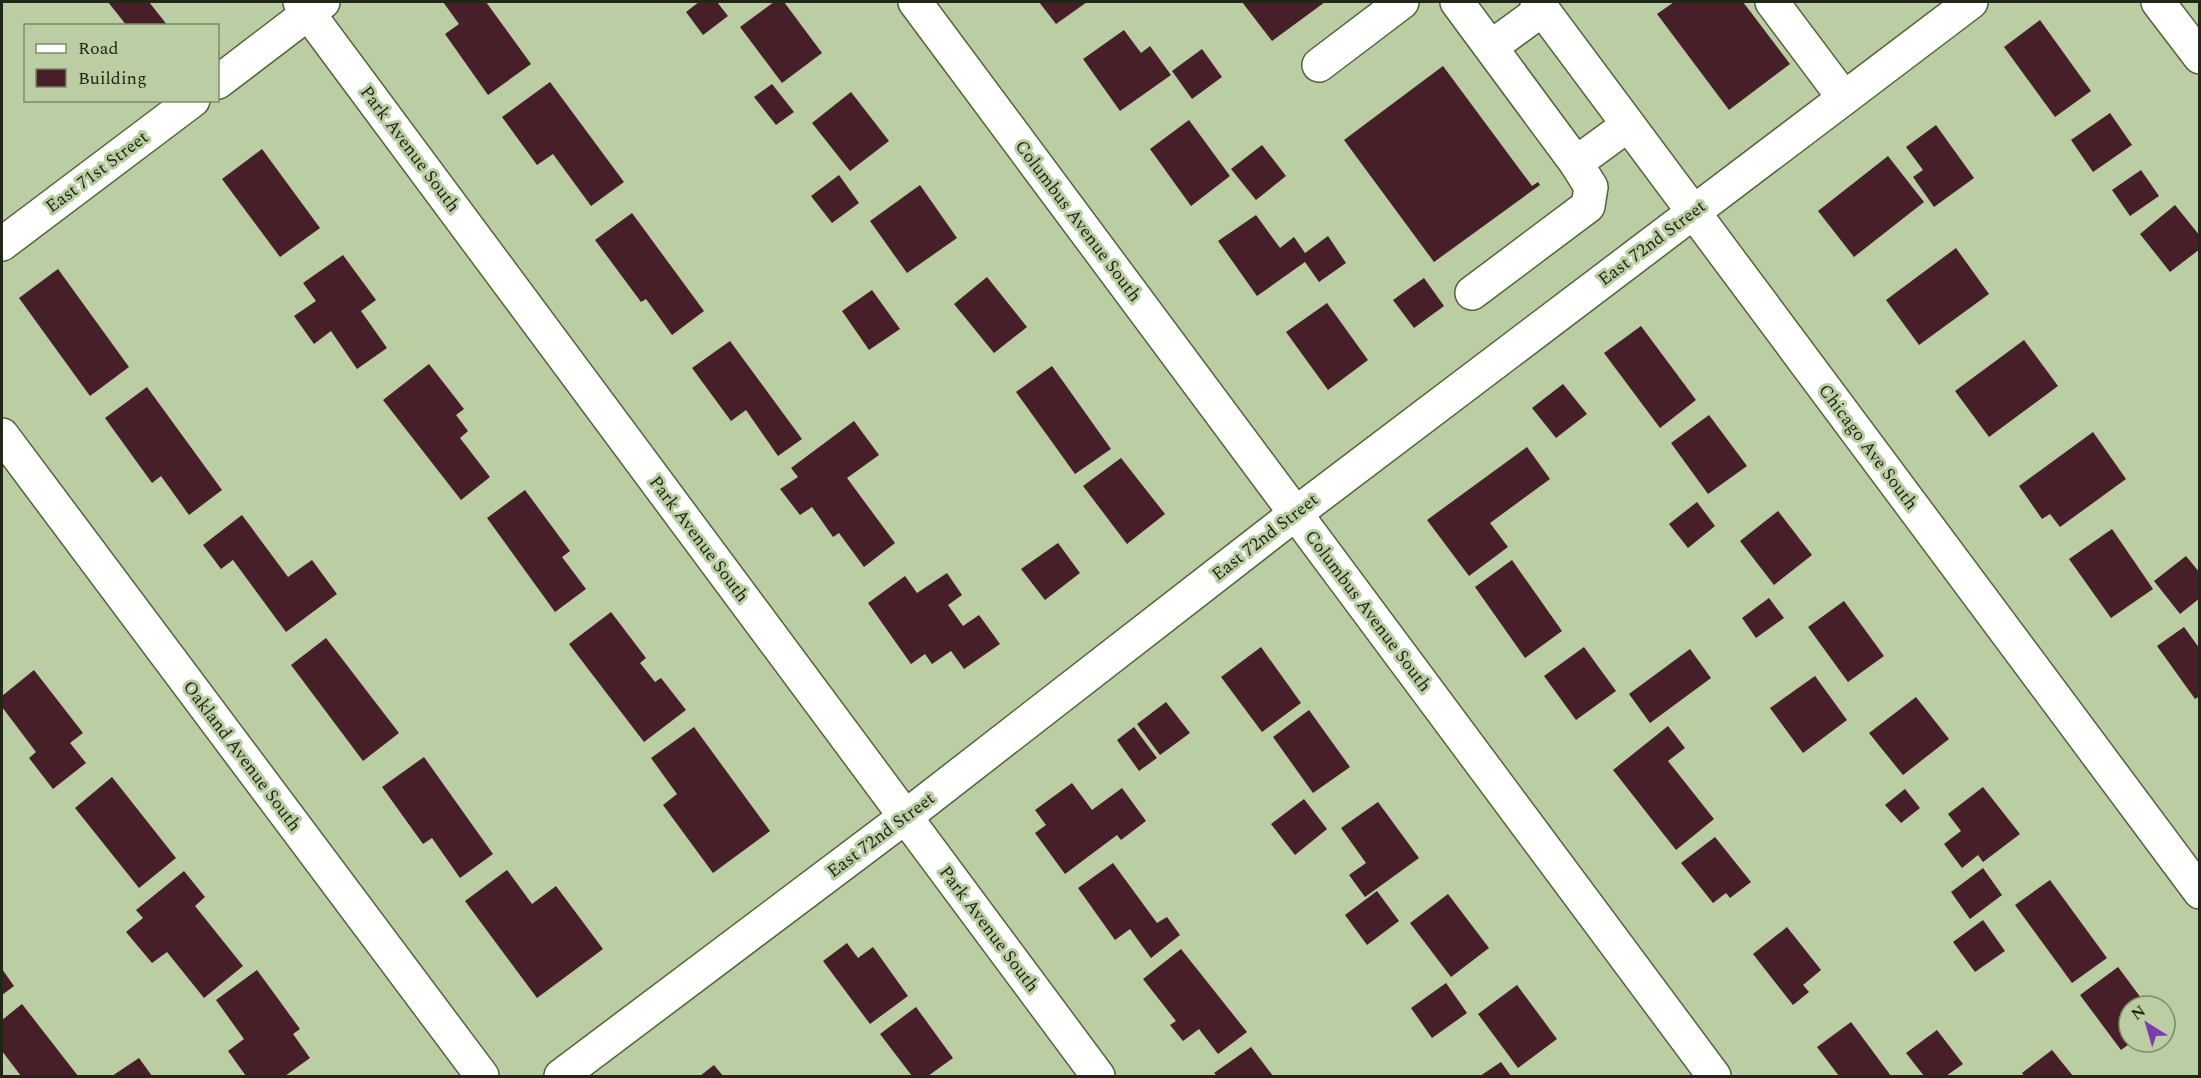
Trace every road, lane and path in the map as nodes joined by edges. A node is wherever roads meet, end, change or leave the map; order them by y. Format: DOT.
graph roads {
  1 [pos="915,2"];
  2 [pos="1402,2"];
  3 [pos="1457,2"];
  4 [pos="1772,2"];
  5 [pos="1971,2"];
  6 [pos="2158,2"];
  7 [pos="311,5"];
  8 [pos="1540,5"];
  9 [pos="1491,47"];
  10 [pos="2199,57"];
  11 [pos="1319,64"];
  12 [pos="219,81"];
  13 [pos="1844,98"];
  14 [pos="190,102"];
  15 [pos="1628,125"];
  16 [pos="1576,163"];
  17 [pos="1693,212"];
  18 [pos="2,244"];
  19 [pos="1472,293"];
  20 [pos="2,435"];
  21 [pos="1295,514"];
  22 [pos="905,817"];
  23 [pos="2199,892"];
  24 [pos="482,1077"];
  25 [pos="561,1077"];
  26 [pos="1098,1077"];
  27 [pos="1714,1077"];
  1 -- 21 [label="street, Columbus Avenue South"];
  2 -- 11 [label="street"];
  3 -- 9 [label="street"];
  4 -- 13 [label="street"];
  5 -- 13 [label="street, East 72nd Street"];
  6 -- 10 [label="street"];
  7 -- 12 [label="street"];
  7 -- 22 [label="street, Park Avenue South"];
  8 -- 9 [label="street"];
  8 -- 15 [label="street, Chicago Ave South"];
  9 -- 16 [label="street"];
  13 -- 17 [label="street, East 72nd Street"];
  14 -- 18 [label="street, East 71st Street"];
  15 -- 16 [label="street"];
  15 -- 17 [label="street, Chicago Ave South"];
  16 -- 19 [label="street"];
  17 -- 21 [label="street, East 72nd Street"];
  17 -- 23 [label="street, Chicago Ave South"];
  20 -- 24 [label="street, Oakland Avenue South"];
  21 -- 22 [label="street, East 72nd Street"];
  21 -- 27 [label="street, Columbus Avenue South"];
  22 -- 25 [label="street, East 72nd Street"];
  22 -- 26 [label="street, Park Avenue South"];
}
